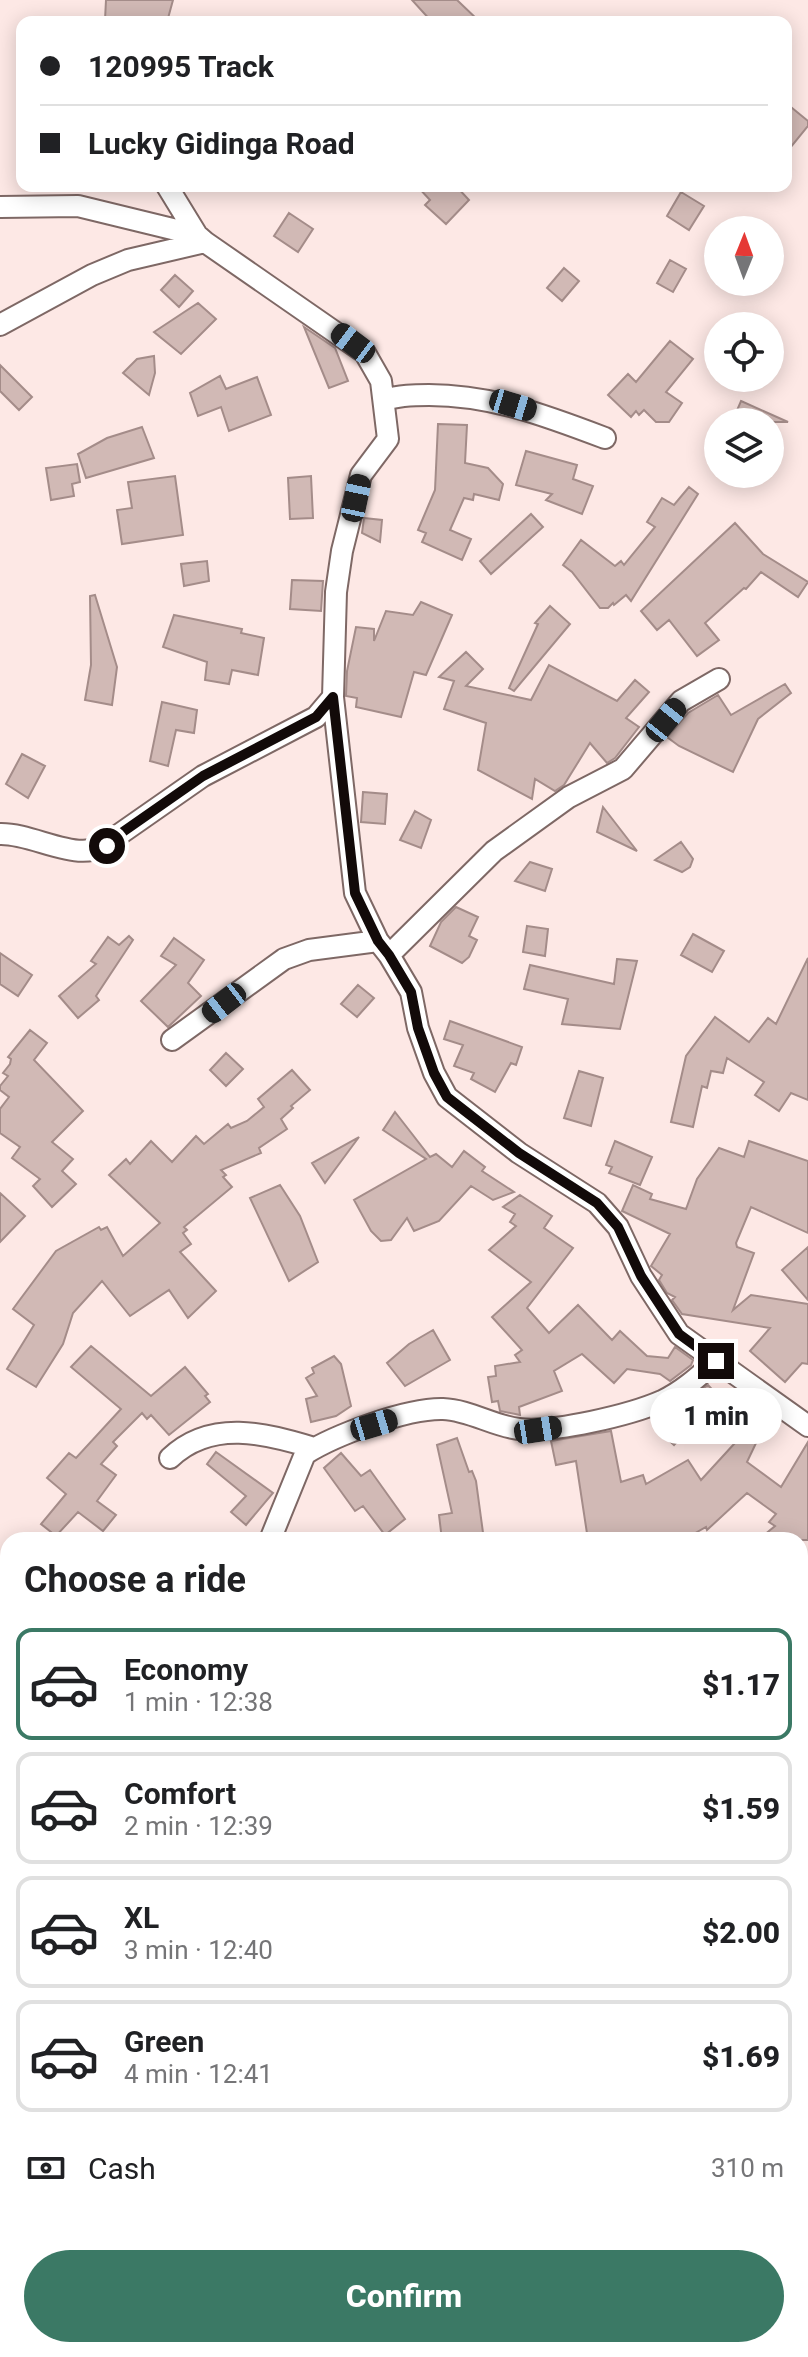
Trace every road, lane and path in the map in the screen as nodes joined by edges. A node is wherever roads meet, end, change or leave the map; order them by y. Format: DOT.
graph roads {
  1 [pos="171,192"];
  2 [pos="0,207"];
  3 [pos="201,239"];
  4 [pos="0,325"];
  5 [pos="385,400"];
  6 [pos="605,438"];
  7 [pos="719,679"];
  8 [pos="333,697"];
  9 [pos="0,834"];
  10 [pos="383,948"];
  11 [pos="172,1040"];
  12 [pos="716,1361"];
  13 [pos="808,1426"];
  14 [pos="314,1448"];
  15 [pos="170,1458"];
  16 [pos="273,1532"];
  1 -- 3 [label="street"];
  2 -- 3 [label="street"];
  3 -- 4 [label="street"];
  3 -- 5 [label="street"];
  5 -- 6 [label="street"];
  5 -- 8 [label="street"];
  7 -- 10 [label="street"];
  8 -- 9 [label="street"];
  8 -- 10 [label="street"];
  10 -- 11 [label="street"];
  10 -- 12 [label="street"];
  12 -- 13 [label="street"];
  12 -- 14 [label="street"];
  14 -- 15 [label="street"];
  14 -- 16 [label="street"];
}
